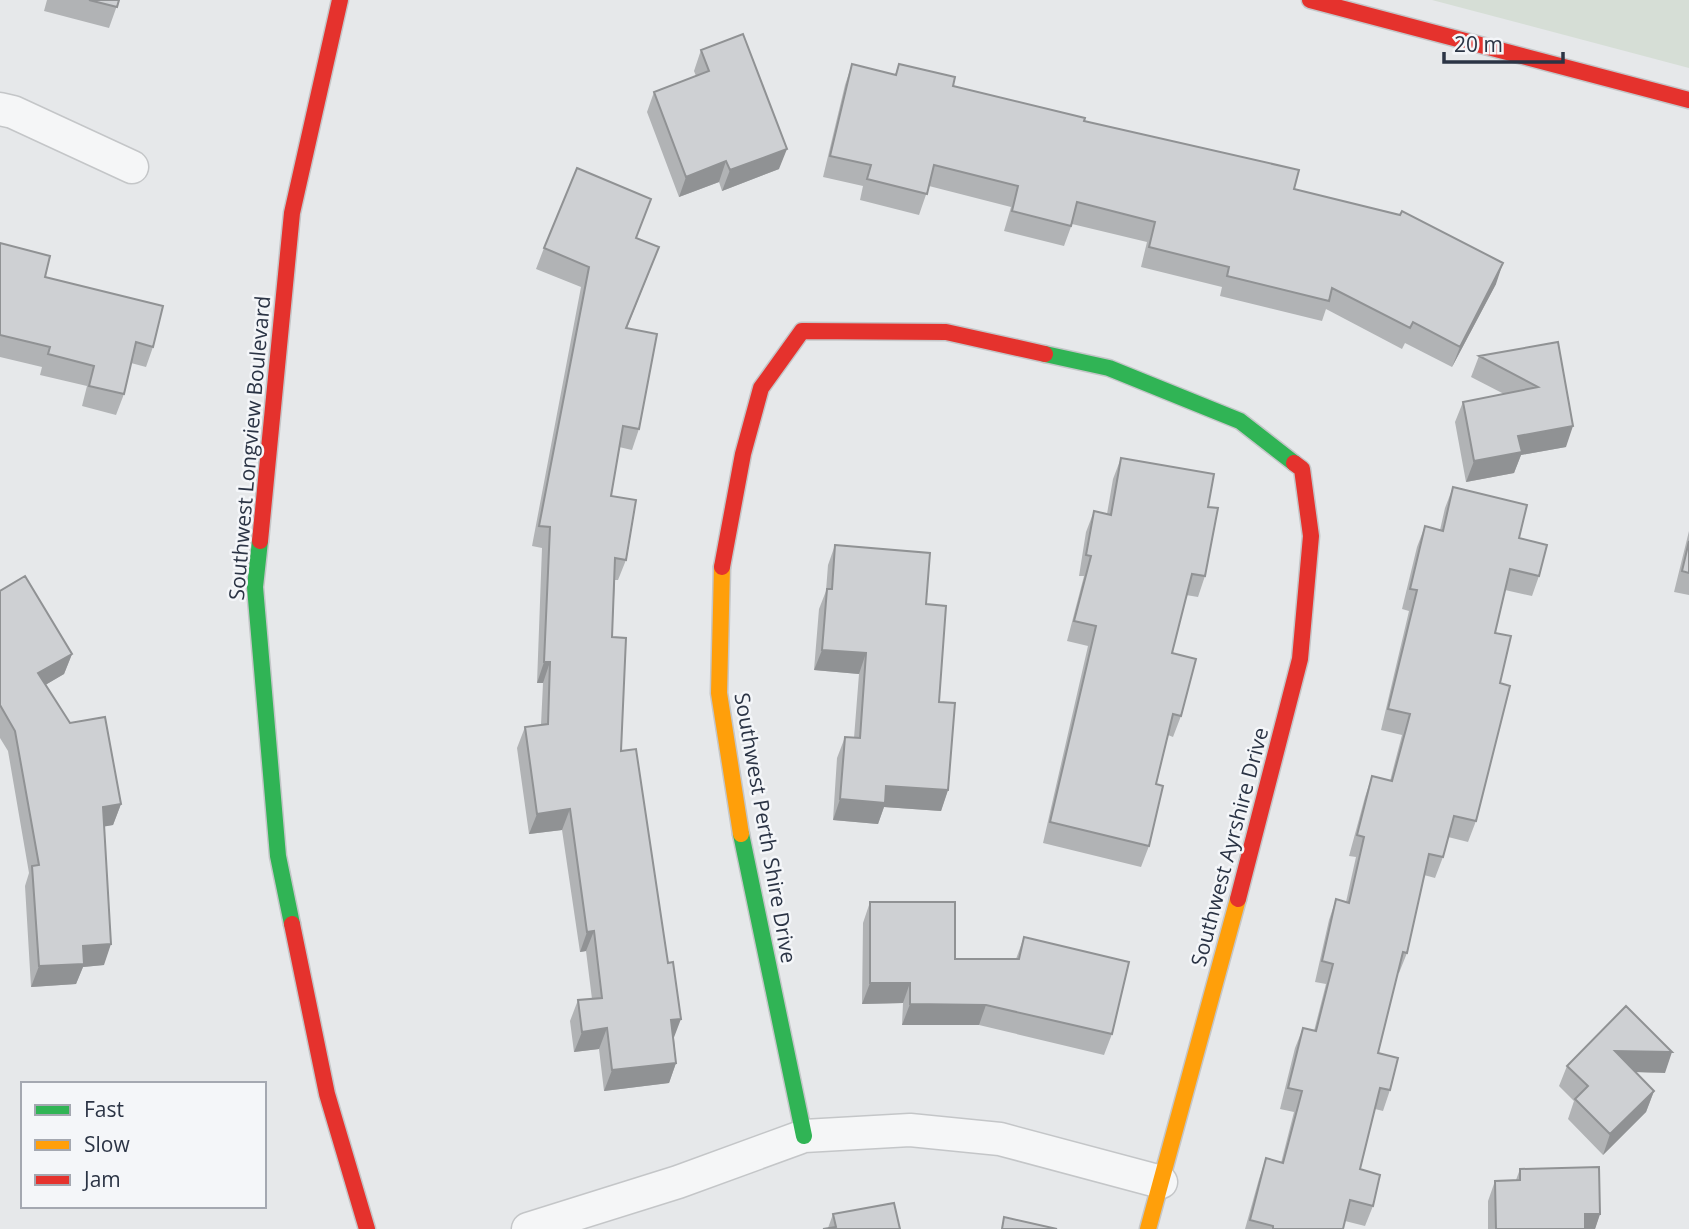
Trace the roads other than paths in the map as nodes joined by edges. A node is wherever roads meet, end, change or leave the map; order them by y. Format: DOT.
graph roads {
  1 [pos="340,0"];
  2 [pos="1310,0"];
  3 [pos="1689,100"];
  4 [pos="0,109"];
  5 [pos="132,167"];
  6 [pos="802,331"];
  7 [pos="804,1136"];
  8 [pos="1161,1182"];
  9 [pos="367,1229"];
  10 [pos="528,1229"];
  11 [pos="1148,1229"];
  1 -- 9 [label="street, Southwest Longview Boulevard"];
  2 -- 3 [label="street"];
  4 -- 5 [label="street"];
  6 -- 7 [label="street, Southwest Perth Shire Drive"];
  6 -- 8 [label="street, Southwest Ayrshire Drive"];
  7 -- 8 [label="street"];
  7 -- 10 [label="street"];
  8 -- 11 [label="street, Southwest Ayrshire Drive"];
}
